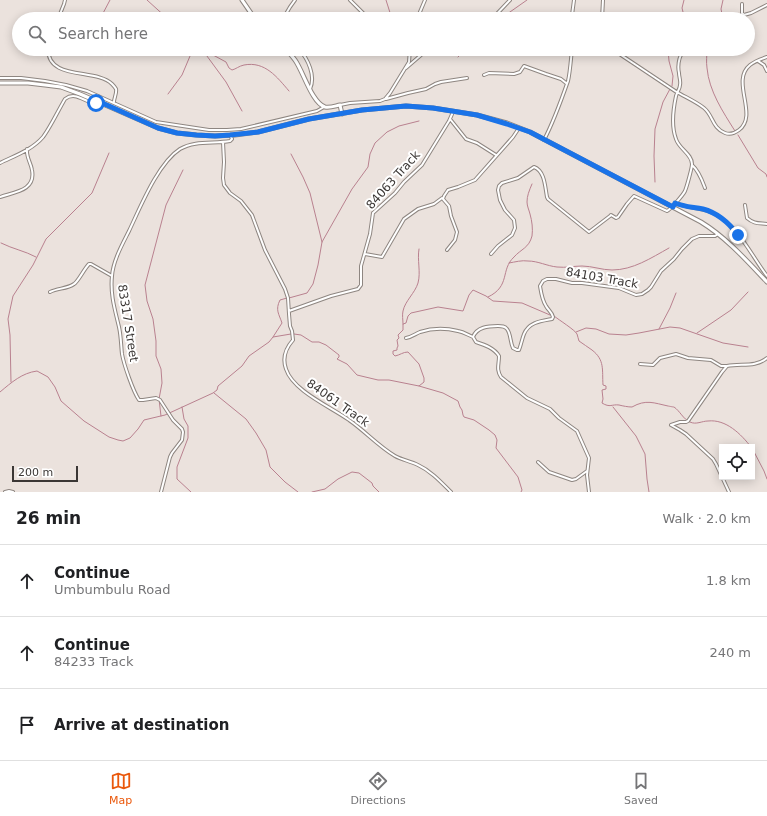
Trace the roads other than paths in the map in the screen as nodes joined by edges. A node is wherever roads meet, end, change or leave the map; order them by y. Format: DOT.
graph roads {
  1 [pos="64,0"];
  2 [pos="242,0"];
  3 [pos="295,0"];
  4 [pos="350,0"];
  5 [pos="425,0"];
  6 [pos="510,0"];
  7 [pos="574,0"];
  8 [pos="603,0"];
  9 [pos="742,4"];
  10 [pos="767,5"];
  11 [pos="61,12"];
  12 [pos="250,12"];
  13 [pos="287,12"];
  14 [pos="362,12"];
  15 [pos="421,12"];
  16 [pos="499,12"];
  17 [pos="572,12"];
  18 [pos="602,12"];
  19 [pos="742,12"];
  20 [pos="753,12"];
  21 [pos="49,56"];
  22 [pos="291,56"];
  23 [pos="305,56"];
  24 [pos="409,56"];
  25 [pos="420,56"];
  26 [pos="571,56"];
  27 [pos="623,56"];
  28 [pos="680,56"];
  29 [pos="767,58"];
  30 [pos="757,61"];
  31 [pos="403,70"];
  32 [pos="767,71"];
  33 [pos="484,75"];
  34 [pos="0,78"];
  35 [pos="467,78"];
  36 [pos="0,83"];
  37 [pos="566,83"];
  38 [pos="310,89"];
  39 [pos="677,92"];
  40 [pos="385,99"];
  41 [pos="100,102"];
  42 [pos="114,103"];
  43 [pos="340,105"];
  44 [pos="324,107"];
  45 [pos="453,111"];
  46 [pos="342,114"];
  47 [pos="450,119"];
  48 [pos="156,124"];
  49 [pos="519,128"];
  50 [pos="227,130"];
  51 [pos="229,135"];
  52 [pos="544,140"];
  53 [pos="223,142"];
  54 [pos="27,149"];
  55 [pos="496,155"];
  56 [pos="0,163"];
  57 [pos="692,165"];
  58 [pos="705,188"];
  59 [pos="0,197"];
  60 [pos="443,197"];
  61 [pos="675,203"];
  62 [pos="745,205"];
  63 [pos="673,207"];
  64 [pos="767,224"];
  65 [pos="719,234"];
  66 [pos="447,250"];
  67 [pos="365,254"];
  68 [pos="491,254"];
  69 [pos="112,276"];
  70 [pos="767,276"];
  71 [pos="767,282"];
  72 [pos="50,292"];
  73 [pos="289,311"];
  74 [pos="473,337"];
  75 [pos="406,338"];
  76 [pos="767,358"];
  77 [pos="640,364"];
  78 [pos="727,366"];
  79 [pos="538,462"];
  80 [pos="587,471"];
  81 [pos="4,492"];
  82 [pos="13,492"];
  83 [pos="161,492"];
  84 [pos="450,492"];
  85 [pos="589,492"];
  86 [pos="729,492"];
  1 -- 11 [label="street"];
  2 -- 12 [label="main road"];
  3 -- 13 [label="street"];
  4 -- 14 [label="street"];
  5 -- 15 [label="street"];
  6 -- 16 [label="street"];
  7 -- 17 [label="street"];
  8 -- 18 [label="street"];
  9 -- 19 [label="street"];
  10 -- 20 [label="street"];
  21 -- 42 [label="street"];
  22 -- 38 [label="main road"];
  23 -- 38 [label="street"];
  24 -- 31 [label="street"];
  25 -- 31 [label="street"];
  26 -- 37 [label="street"];
  27 -- 39 [label="street"];
  28 -- 39 [label="street"];
  29 -- 30 [label="street"];
  30 -- 32 [label="street"];
  30 -- 39 [label="street"];
  31 -- 40 [label="street"];
  33 -- 37 [label="street"];
  34 -- 42 [label="street"];
  35 -- 40 [label="street"];
  36 -- 41 [label="main road"];
  37 -- 52 [label="street"];
  38 -- 44 [label="main road"];
  39 -- 57 [label="street"];
  40 -- 43 [label="street"];
  41 -- 48 [label="main road"];
  41 -- 54 [label="street"];
  42 -- 48 [label="street"];
  43 -- 44 [label="main road"];
  43 -- 46 [label="main road"];
  44 -- 50 [label="street"];
  45 -- 46 [label="main road"];
  45 -- 47 [label="street, 84063 Track"];
  45 -- 49 [label="main road"];
  46 -- 51 [label="main road"];
  47 -- 55 [label="street"];
  47 -- 67 [label="street, 84063 Track"];
  48 -- 50 [label="street"];
  48 -- 51 [label="main road"];
  49 -- 52 [label="main road"];
  49 -- 55 [label="street"];
  50 -- 51 [label="street"];
  51 -- 53 [label="street"];
  52 -- 63 [label="main road"];
  53 -- 69 [label="street, 83317 Street"];
  53 -- 73 [label="street, 84061 Track"];
  54 -- 56 [label="street"];
  54 -- 59 [label="street"];
  55 -- 60 [label="street"];
  57 -- 58 [label="street"];
  57 -- 61 [label="street"];
  60 -- 66 [label="street"];
  60 -- 67 [label="street"];
  61 -- 63 [label="street"];
  61 -- 70 [label="street"];
  62 -- 64 [label="street"];
  63 -- 65 [label="main road"];
  63 -- 68 [label="street"];
  65 -- 71 [label="main road"];
  65 -- 74 [label="street, 84103 Track"];
  67 -- 73 [label="street, 84063 Track"];
  69 -- 72 [label="street"];
  69 -- 83 [label="street, 83317 Street"];
  73 -- 84 [label="street, 84061 Track"];
  74 -- 75 [label="street"];
  74 -- 80 [label="street"];
  76 -- 78 [label="street"];
  77 -- 78 [label="street"];
  78 -- 86 [label="street"];
  79 -- 80 [label="street"];
  80 -- 85 [label="street"];
  81 -- 82 [label="street"];
}
